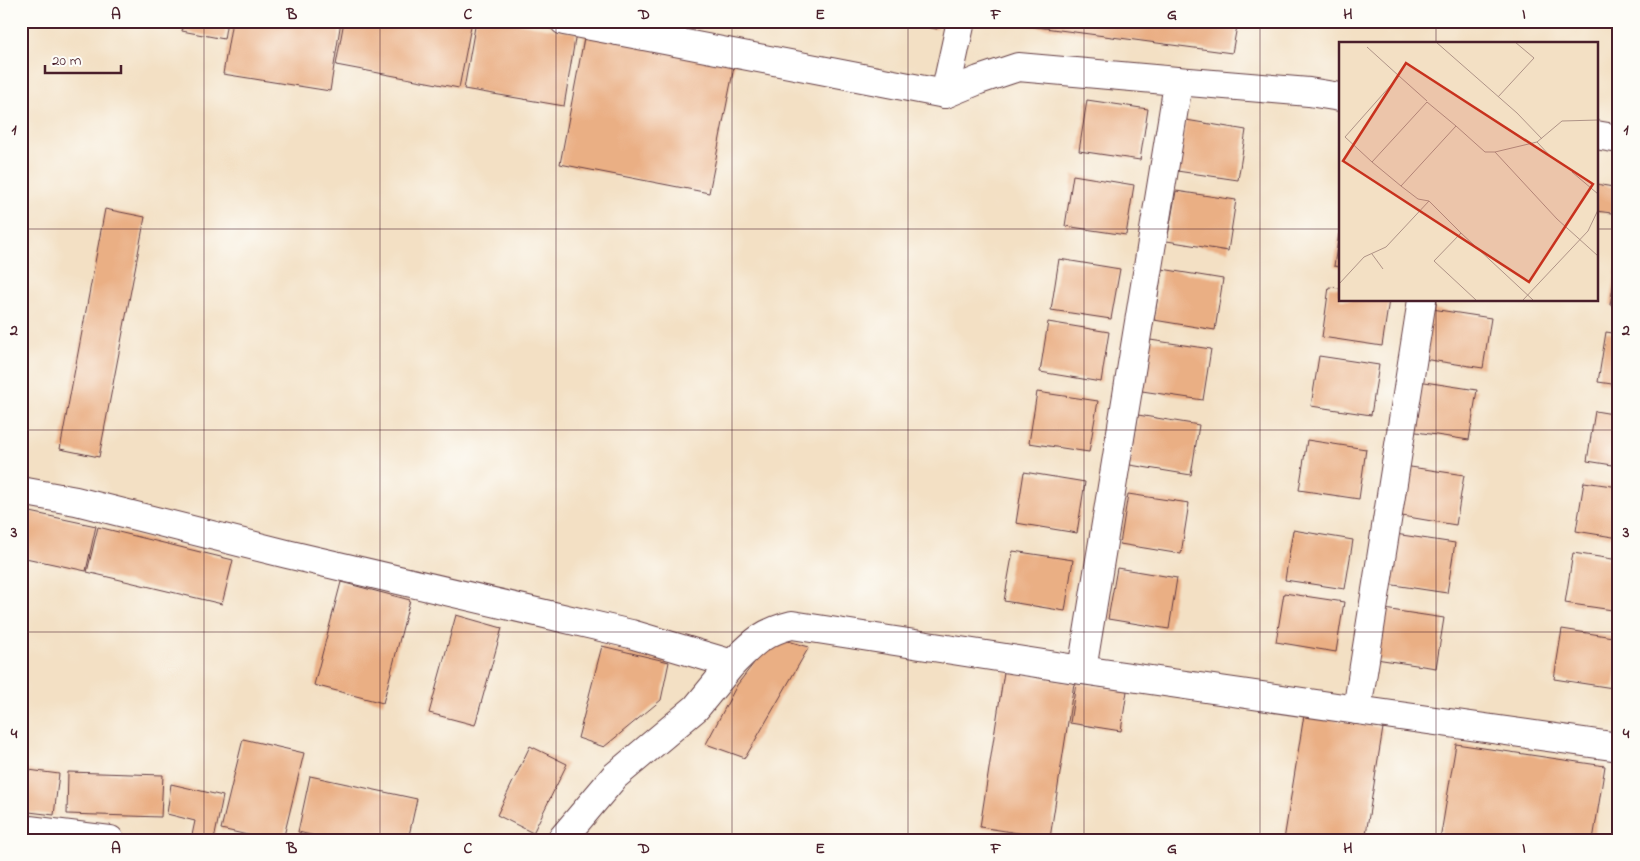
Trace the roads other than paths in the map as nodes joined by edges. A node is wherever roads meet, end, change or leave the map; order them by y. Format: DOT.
graph roads {
  1 [pos="564,21"];
  2 [pos="961,21"];
  3 [pos="619,26"];
  4 [pos="1177,82"];
  5 [pos="945,94"];
  6 [pos="1339,97"];
  7 [pos="1598,135"];
  8 [pos="1619,139"];
  9 [pos="1422,301"];
  10 [pos="21,491"];
  11 [pos="732,664"];
  12 [pos="1082,670"];
  13 [pos="1357,710"];
  14 [pos="1619,747"];
  15 [pos="21,829"];
  16 [pos="110,840"];
  17 [pos="561,840"];
  1 -- 3 [label="street"];
  2 -- 5 [label="street"];
  3 -- 5 [label="street"];
  4 -- 5 [label="street"];
  4 -- 6 [label="street"];
  4 -- 12 [label="street"];
  7 -- 8 [label="street"];
  9 -- 13 [label="street"];
  10 -- 11 [label="street"];
  11 -- 12 [label="street"];
  11 -- 17 [label="street"];
  12 -- 13 [label="street"];
  13 -- 14 [label="street"];
  15 -- 16 [label="street"];
}
